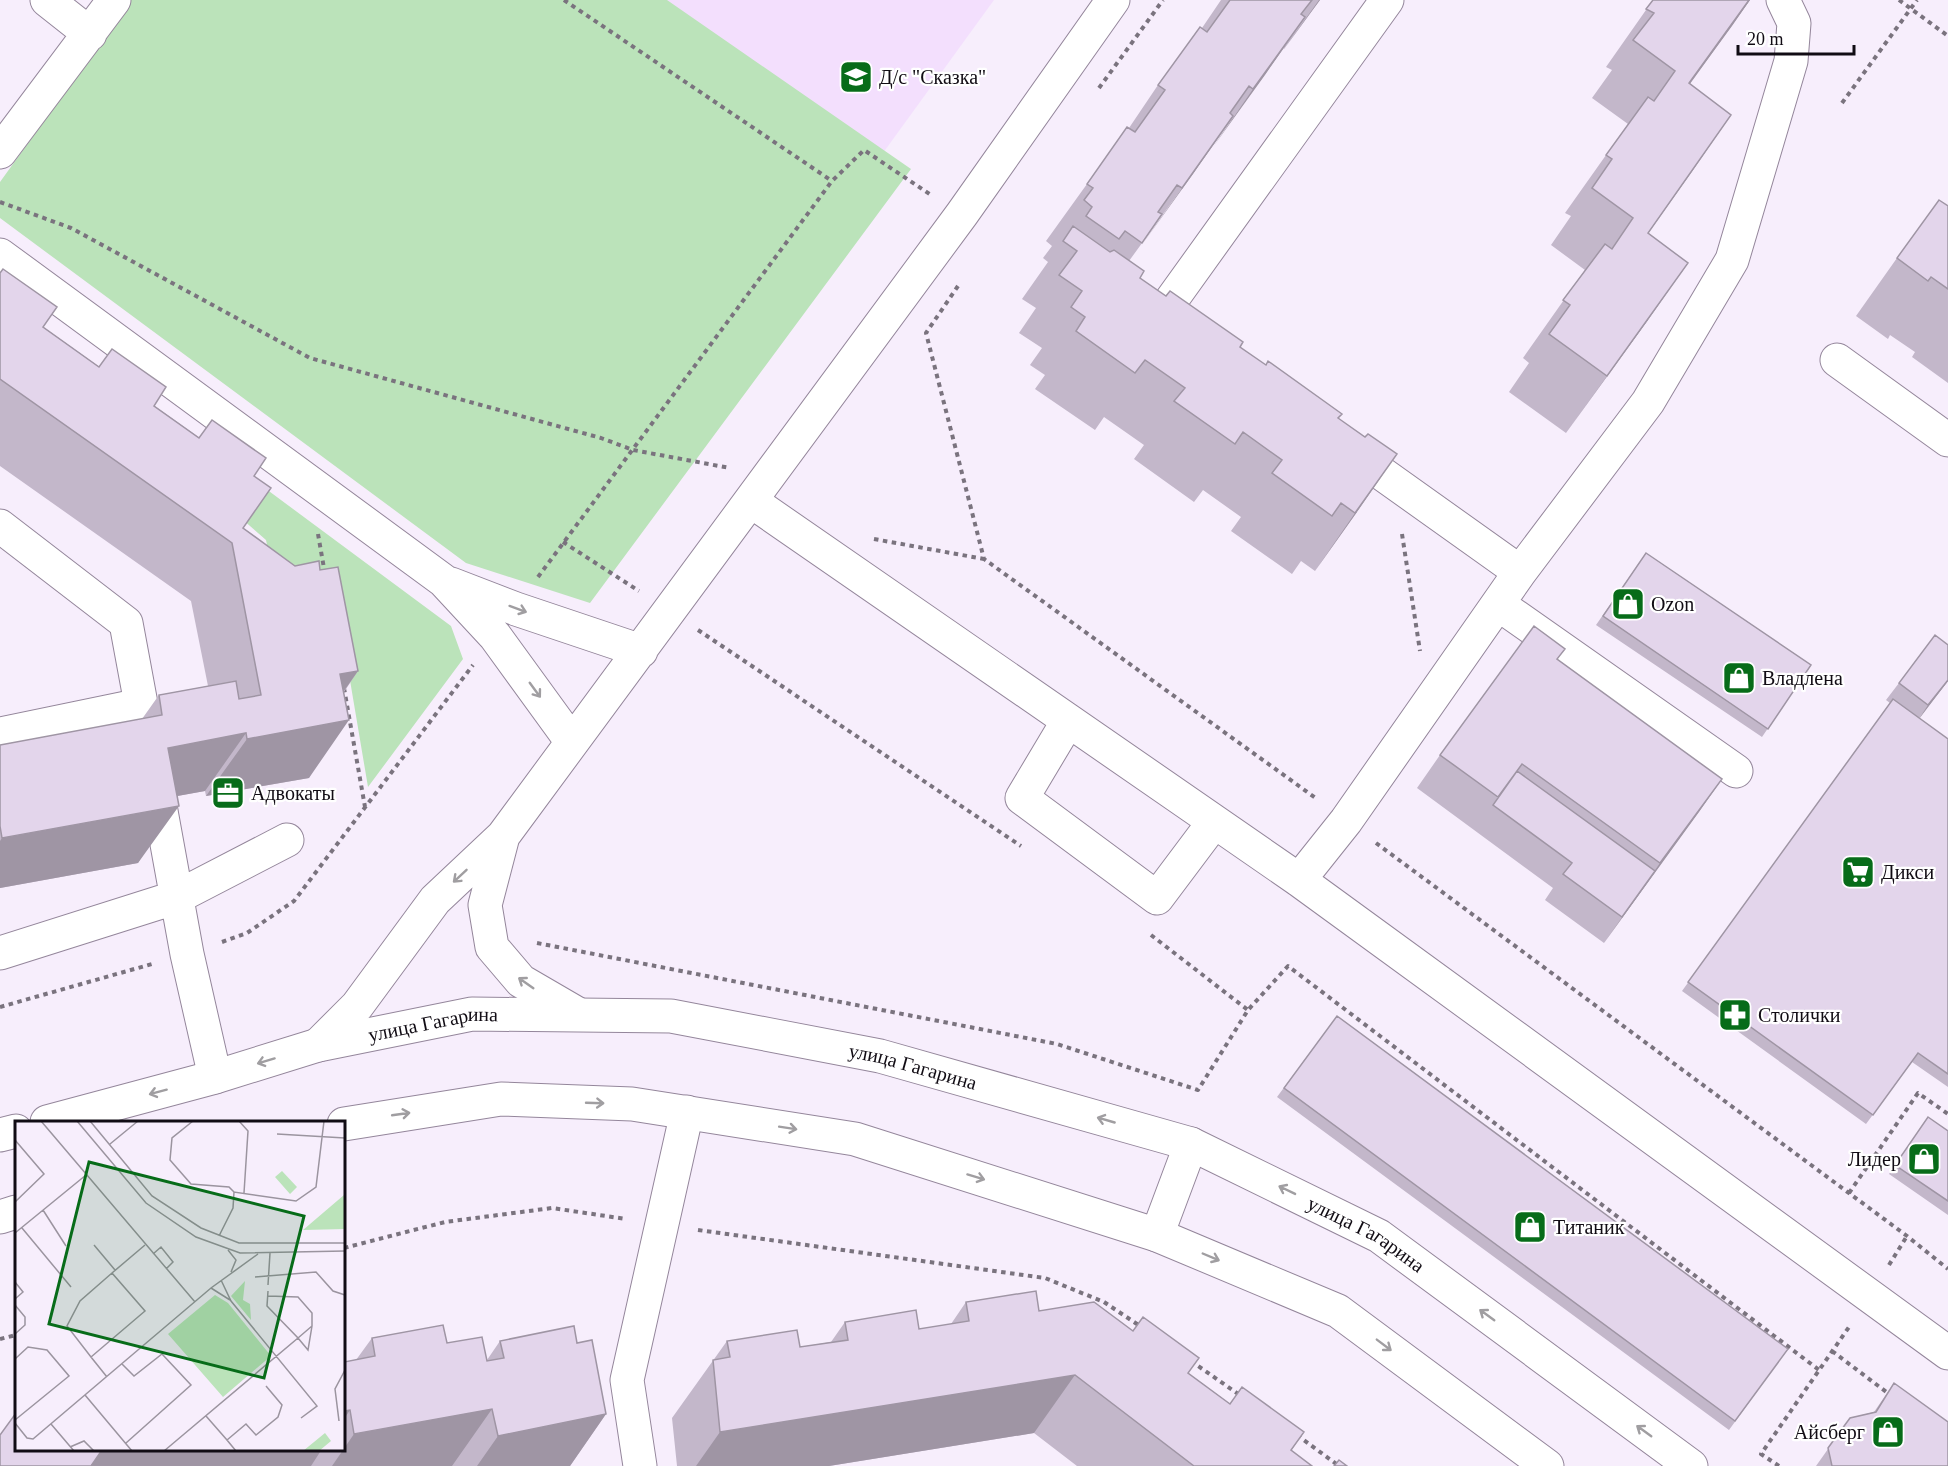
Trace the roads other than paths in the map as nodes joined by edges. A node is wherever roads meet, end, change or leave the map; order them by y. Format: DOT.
graph roads {
  1 [pos="46,0"];
  2 [pos="114,0"];
  3 [pos="1113,0"];
  4 [pos="1387,0"];
  5 [pos="1783,0"];
  6 [pos="90,34"];
  7 [pos="0,152"];
  8 [pos="0,255"];
  9 [pos="1199,343"];
  10 [pos="1838,360"];
  11 [pos="1325,433"];
  12 [pos="1948,440"];
  13 [pos="751,501"];
  14 [pos="0,526"];
  15 [pos="1520,572"];
  16 [pos="444,581"];
  17 [pos="1498,604"];
  18 [pos="641,651"];
  19 [pos="141,705"];
  20 [pos="1068,721"];
  21 [pos="0,734"];
  22 [pos="572,742"];
  23 [pos="149,747"];
  24 [pos="1736,771"];
  25 [pos="159,800"];
  26 [pos="1214,822"];
  27 [pos="503,836"];
  28 [pos="287,840"];
  29 [pos="1299,880"];
  30 [pos="177,897"];
  31 [pos="0,952"];
  32 [pos="576,1013"];
  33 [pos="318,1045"];
  34 [pos="214,1077"];
  35 [pos="687,1112"];
  36 [pos="51,1121"];
  37 [pos="345,1124"];
  38 [pos="15,1131"];
  39 [pos="0,1135"];
  40 [pos="1191,1144"];
  41 [pos="15,1212"];
  42 [pos="0,1217"];
  43 [pos="1157,1234"];
  44 [pos="1948,1353"];
  45 [pos="640,1466"];
  46 [pos="1547,1466"];
  47 [pos="1691,1466"];
  1 -- 6 [label="main road"];
  2 -- 6 [label="main road"];
  3 -- 13 [label="main road"];
  4 -- 9 [label="main road"];
  5 -- 15 [label="main road"];
  6 -- 7 [label="main road"];
  8 -- 16 [label="main road"];
  10 -- 12 [label="main road"];
  11 -- 15 [label="main road"];
  13 -- 18 [label="main road"];
  13 -- 20 [label="main road"];
  14 -- 19 [label="main road"];
  15 -- 17 [label="main road"];
  16 -- 18 [label="main road, one-way"];
  16 -- 22 [label="main road, one-way"];
  17 -- 24 [label="main road"];
  17 -- 29 [label="main road"];
  18 -- 22 [label="main road"];
  19 -- 21 [label="main road"];
  19 -- 23 [label="main road"];
  20 -- 26 [label="main road"];
  20 -- 26 [label="main road"];
  22 -- 27 [label="main road"];
  25 -- 30 [label="main road"];
  26 -- 29 [label="main road"];
  32 -- 27 [label="main road, one-way"];
  27 -- 33 [label="main road, one-way"];
  28 -- 30 [label="main road"];
  29 -- 44 [label="main road"];
  30 -- 31 [label="main road"];
  30 -- 34 [label="main road"];
  32 -- 33 [label="main road, улица Гагарина"];
  40 -- 32 [label="main road, улица Гагарина, one-way"];
  33 -- 34 [label="main road, улица Гагарина, one-way"];
  34 -- 36 [label="main road, улица Гагарина, one-way"];
  37 -- 35 [label="main road, one-way"];
  35 -- 43 [label="main road, one-way"];
  35 -- 45 [label="main road"];
  38 -- 39 [label="main road"];
  40 -- 43 [label="main road"];
  47 -- 40 [label="main road, улица Гагарина, one-way"];
  41 -- 42 [label="main road"];
  43 -- 46 [label="main road, one-way"];
}
